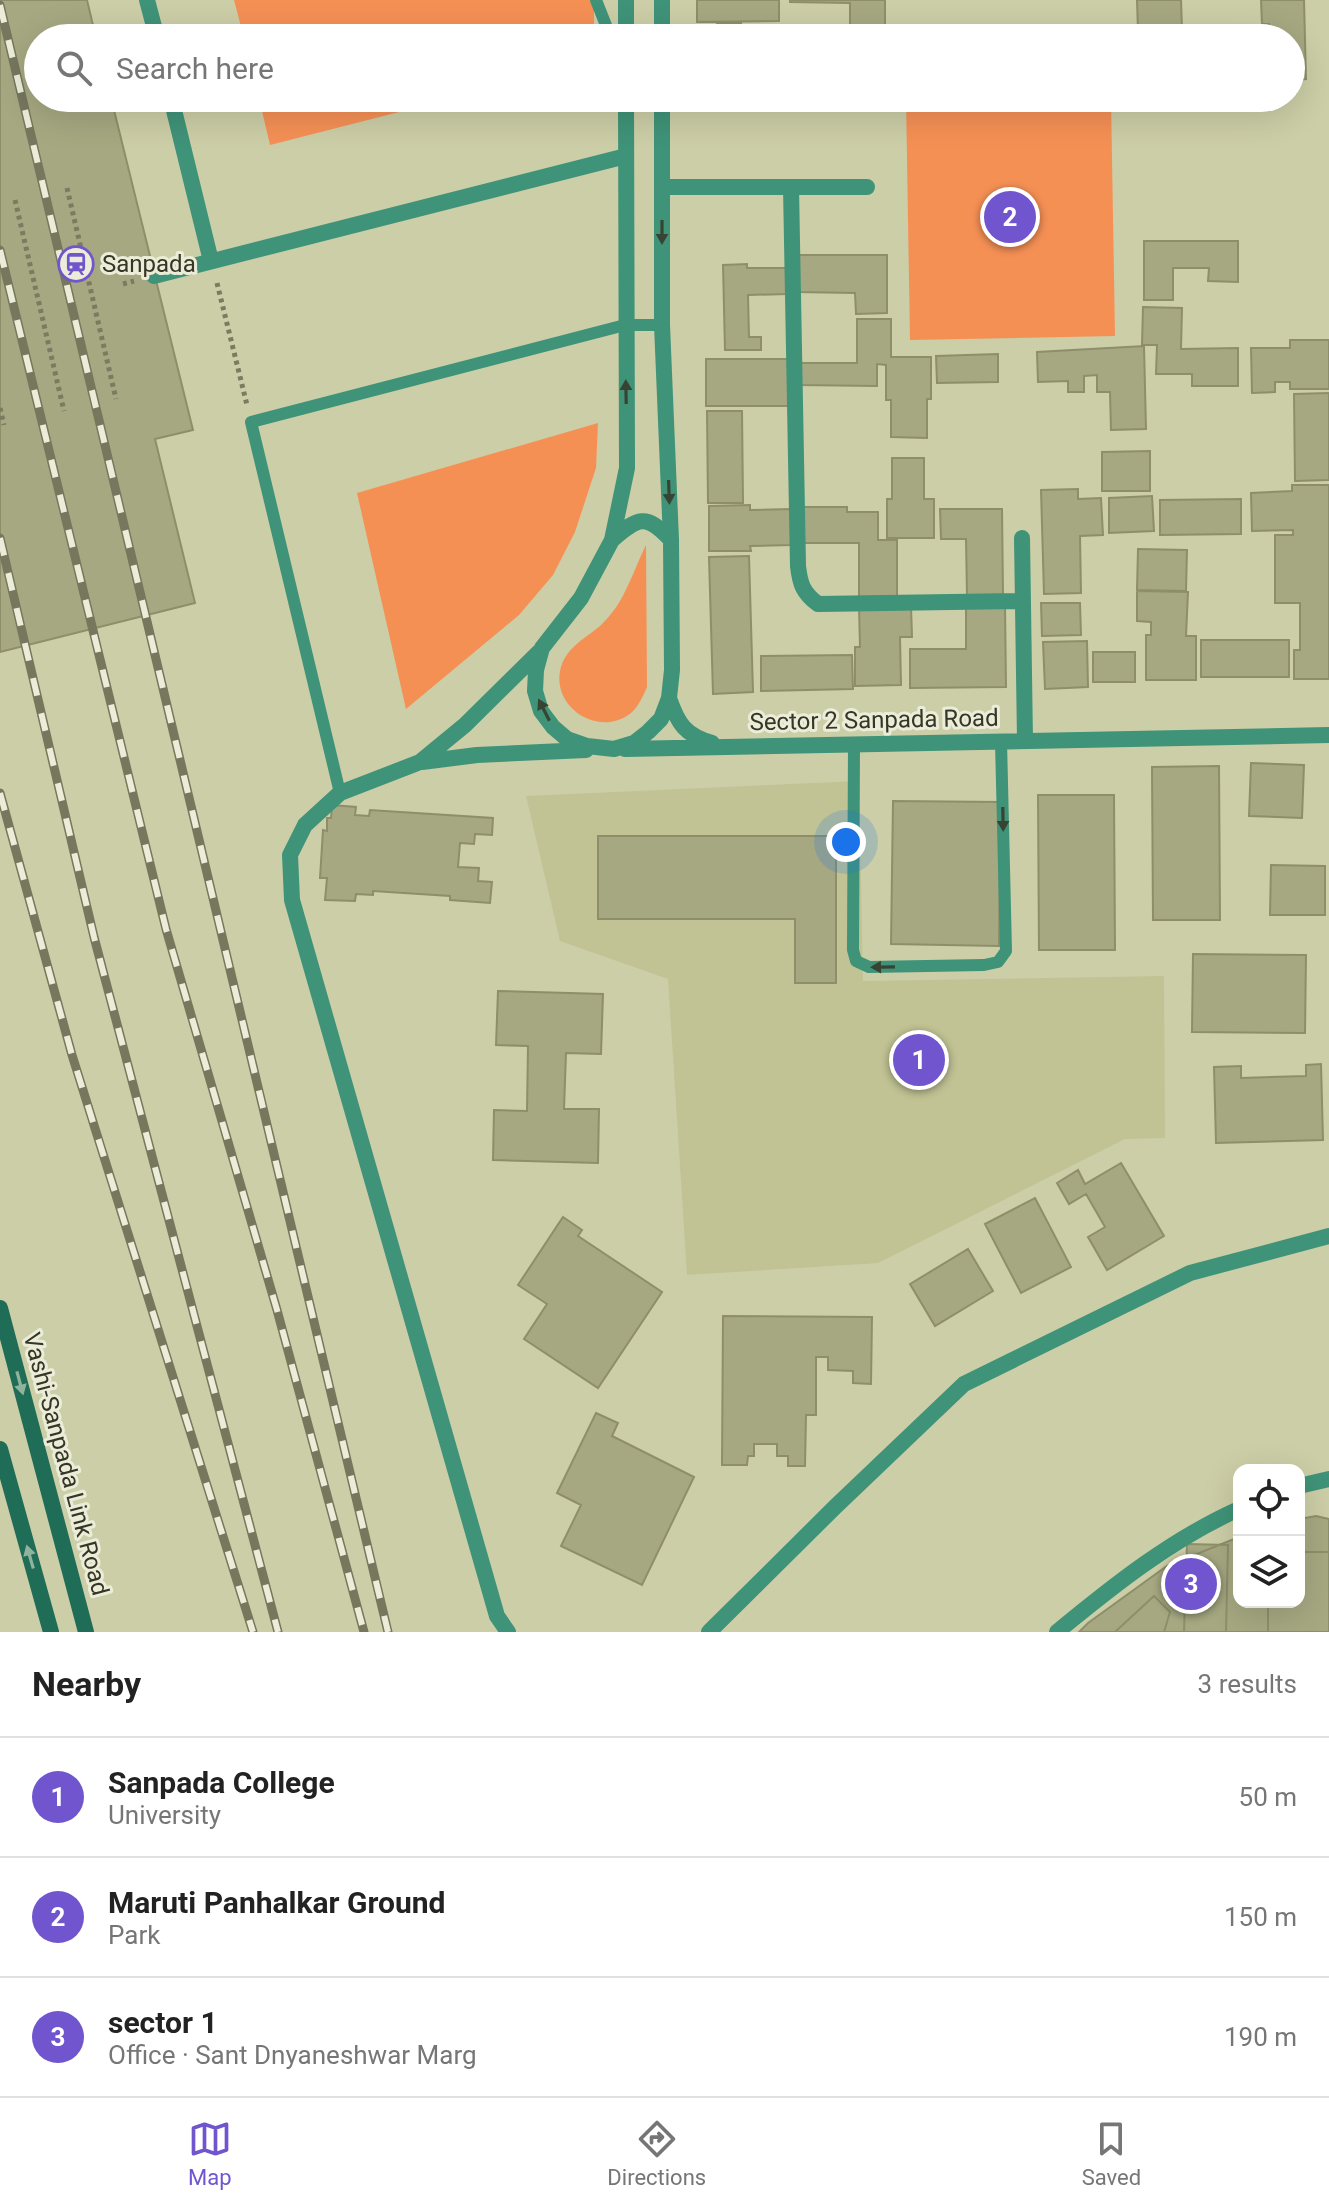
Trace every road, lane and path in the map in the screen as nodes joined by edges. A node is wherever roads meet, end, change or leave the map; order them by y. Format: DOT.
graph roads {
  1 [pos="147,0"];
  2 [pos="596,0"];
  3 [pos="626,0"];
  4 [pos="662,0"];
  5 [pos="153,24"];
  6 [pos="605,24"];
  7 [pos="626,24"];
  8 [pos="662,24"];
  9 [pos="174,112"];
  10 [pos="626,112"];
  11 [pos="662,112"];
  12 [pos="626,156"];
  13 [pos="662,187"];
  14 [pos="791,187"];
  15 [pos="867,187"];
  16 [pos="67,188"];
  17 [pos="15,200"];
  18 [pos="211,261"];
  19 [pos="154,276"];
  20 [pos="625,325"];
  21 [pos="662,325"];
  22 [pos="116,399"];
  23 [pos="0,408"];
  24 [pos="64,411"];
  25 [pos="251,422"];
  26 [pos="4,425"];
  27 [pos="1022,538"];
  28 [pos="612,540"];
  29 [pos="671,540"];
  30 [pos="1023,601"];
  31 [pos="542,648"];
  32 [pos="669,698"];
  33 [pos="1329,735"];
  34 [pos="1001,741"];
  35 [pos="1025,741"];
  36 [pos="854,744"];
  37 [pos="725,747"];
  38 [pos="614,749"];
  39 [pos="420,762"];
  40 [pos="340,793"];
  41 [pos="1329,1236"];
  42 [pos="0,1308"];
  43 [pos="4,1337"];
  44 [pos="0,1449"];
  45 [pos="1329,1479"];
  46 [pos="1305,1485"];
  47 [pos="1233,1512"];
  48 [pos="51,1632"];
  49 [pos="86,1632"];
  50 [pos="508,1632"];
  51 [pos="709,1632"];
  52 [pos="1057,1632"];
  1 -- 5 [label="street"];
  2 -- 6 [label="lane"];
  3 -- 7 [label="street"];
  4 -- 8 [label="street"];
  9 -- 18 [label="street"];
  10 -- 12 [label="street"];
  11 -- 13 [label="street"];
  12 -- 18 [label="street"];
  12 -- 20 [label="street"];
  13 -- 14 [label="street"];
  13 -- 21 [label="street, one-way"];
  14 -- 15 [label="street"];
  14 -- 30 [label="street"];
  16 -- 22 [label="path"];
  17 -- 24 [label="path"];
  18 -- 19 [label="street"];
  18 -- 25 [label="path"];
  20 -- 21 [label="lane"];
  20 -- 25 [label="lane"];
  28 -- 20 [label="street, one-way"];
  21 -- 29 [label="street, one-way"];
  23 -- 26 [label="path"];
  25 -- 40 [label="lane"];
  27 -- 30 [label="street"];
  28 -- 29 [label="street"];
  28 -- 31 [label="street"];
  29 -- 32 [label="street"];
  30 -- 35 [label="street"];
  38 -- 31 [label="street, one-way"];
  31 -- 39 [label="street"];
  32 -- 37 [label="street"];
  32 -- 38 [label="street"];
  33 -- 35 [label="street, Sector 2 Sanpada Road"];
  34 -- 35 [label="street, Sector 2 Sanpada Road"];
  34 -- 36 [label="street, Sector 2 Sanpada Road"];
  34 -- 36 [label="lane, one-way"];
  36 -- 37 [label="street, Sector 2 Sanpada Road"];
  37 -- 38 [label="street, Sector 2 Sanpada Road"];
  38 -- 39 [label="street, Sector 2 Sanpada Road"];
  39 -- 40 [label="street"];
  40 -- 50 [label="street"];
  41 -- 51 [label="street"];
  42 -- 43 [label="main road, Vashi-Sanpada Link Road"];
  43 -- 49 [label="main road, Vashi-Sanpada Link Road, one-way"];
  48 -- 44 [label="main road, one-way"];
  45 -- 46 [label="street"];
  47 -- 52 [label="street"];
}
